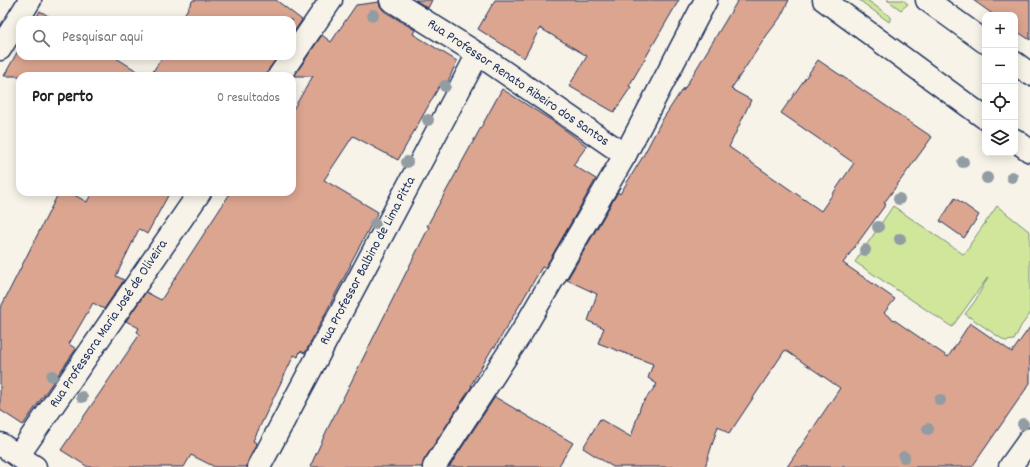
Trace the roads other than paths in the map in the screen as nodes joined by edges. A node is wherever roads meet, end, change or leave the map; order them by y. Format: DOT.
graph roads {
  1 [pos="30,0"];
  2 [pos="331,0"];
  3 [pos="391,0"];
  4 [pos="706,0"];
  5 [pos="824,0"];
  6 [pos="927,0"];
  7 [pos="20,16"];
  8 [pos="16,23"];
  9 [pos="982,40"];
  10 [pos="0,49"];
  11 [pos="296,51"];
  12 [pos="478,54"];
  13 [pos="290,60"];
  14 [pos="1018,65"];
  15 [pos="282,72"];
  16 [pos="1030,74"];
  17 [pos="982,116"];
  18 [pos="1018,142"];
  19 [pos="1030,151"];
  20 [pos="625,155"];
  21 [pos="197,196"];
  22 [pos="1030,439"];
  23 [pos="0,444"];
  24 [pos="27,462"];
  25 [pos="259,467"];
  26 [pos="434,467"];
  27 [pos="1010,467"];
  1 -- 7 [label="street"];
  2 -- 11 [label="street"];
  3 -- 12 [label="street, Rua Professor Renato Ribeiro dos Santos"];
  4 -- 20 [label="street"];
  5 -- 17 [label="street"];
  6 -- 9 [label="street"];
  8 -- 10 [label="street"];
  12 -- 20 [label="street, Rua Professor Renato Ribeiro dos Santos"];
  12 -- 25 [label="street, Rua Professor Balbino de Lima Pitta"];
  13 -- 15 [label="street"];
  14 -- 16 [label="street"];
  18 -- 19 [label="street"];
  20 -- 26 [label="street"];
  21 -- 24 [label="street, Rua Professora Maria José de Oliveira"];
  22 -- 27 [label="street"];
  23 -- 24 [label="street"];
}
